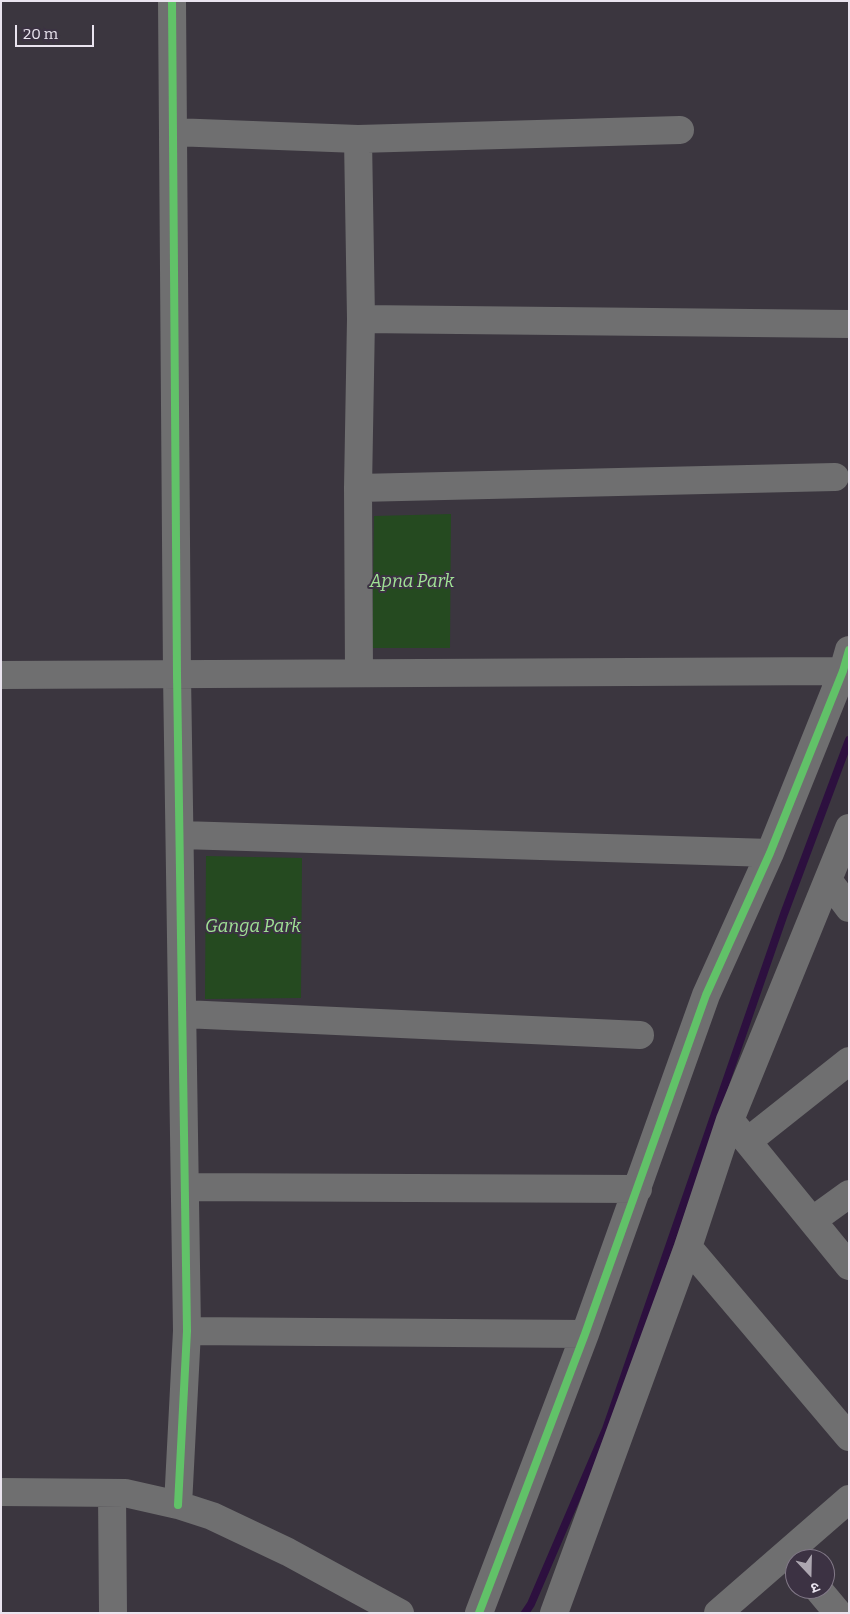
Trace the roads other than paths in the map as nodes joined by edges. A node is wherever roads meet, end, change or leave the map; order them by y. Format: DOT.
graph roads {
  1 [pos="172,1"];
  2 [pos="680,130"];
  3 [pos="173,132"];
  4 [pos="358,139"];
  5 [pos="361,319"];
  6 [pos="849,324"];
  7 [pos="835,477"];
  8 [pos="358,488"];
  9 [pos="846,660"];
  10 [pos="359,672"];
  11 [pos="1,675"];
  12 [pos="178,676"];
  13 [pos="849,828"];
  14 [pos="181,836"];
  15 [pos="770,853"];
  16 [pos="828,880"];
  17 [pos="849,908"];
  18 [pos="184,1014"];
  19 [pos="640,1035"];
  20 [pos="849,1061"];
  21 [pos="730,1120"];
  22 [pos="748,1141"];
  23 [pos="186,1187"];
  24 [pos="638,1188"];
  25 [pos="849,1194"];
  26 [pos="813,1220"];
  27 [pos="688,1247"];
  28 [pos="849,1266"];
  29 [pos="187,1331"];
  30 [pos="585,1334"];
  31 [pos="849,1437"];
  32 [pos="1,1492"];
  33 [pos="112,1493"];
  34 [pos="849,1499"];
  35 [pos="178,1505"];
  36 [pos="799,1549"];
  37 [pos="785,1561"];
  38 [pos="826,1599"];
  39 [pos="113,1613"];
  40 [pos="400,1613"];
  41 [pos="479,1613"];
  42 [pos="554,1613"];
  43 [pos="718,1613"];
  44 [pos="838,1613"];
  1 -- 3 [label="street"];
  2 -- 4 [label="street"];
  3 -- 4 [label="street"];
  3 -- 12 [label="street"];
  4 -- 5 [label="street"];
  5 -- 6 [label="street"];
  5 -- 8 [label="street"];
  7 -- 8 [label="street"];
  8 -- 10 [label="street"];
  9 -- 10 [label="street"];
  9 -- 15 [label="street"];
  10 -- 12 [label="street"];
  11 -- 12 [label="street"];
  12 -- 14 [label="street"];
  13 -- 16 [label="street"];
  14 -- 15 [label="street"];
  14 -- 18 [label="street"];
  15 -- 24 [label="street"];
  16 -- 17 [label="street"];
  16 -- 21 [label="street"];
  18 -- 19 [label="street"];
  18 -- 23 [label="street"];
  20 -- 22 [label="street"];
  21 -- 22 [label="street"];
  21 -- 27 [label="street"];
  22 -- 26 [label="street"];
  23 -- 24 [label="street"];
  23 -- 29 [label="street"];
  24 -- 30 [label="street"];
  25 -- 26 [label="street"];
  26 -- 28 [label="street"];
  27 -- 31 [label="street"];
  27 -- 42 [label="street"];
  29 -- 30 [label="street"];
  29 -- 35 [label="street"];
  30 -- 41 [label="street"];
  32 -- 33 [label="street"];
  33 -- 35 [label="street"];
  33 -- 39 [label="street"];
  34 -- 36 [label="street"];
  35 -- 40 [label="street"];
  37 -- 43 [label="street"];
  38 -- 44 [label="street"];
}
